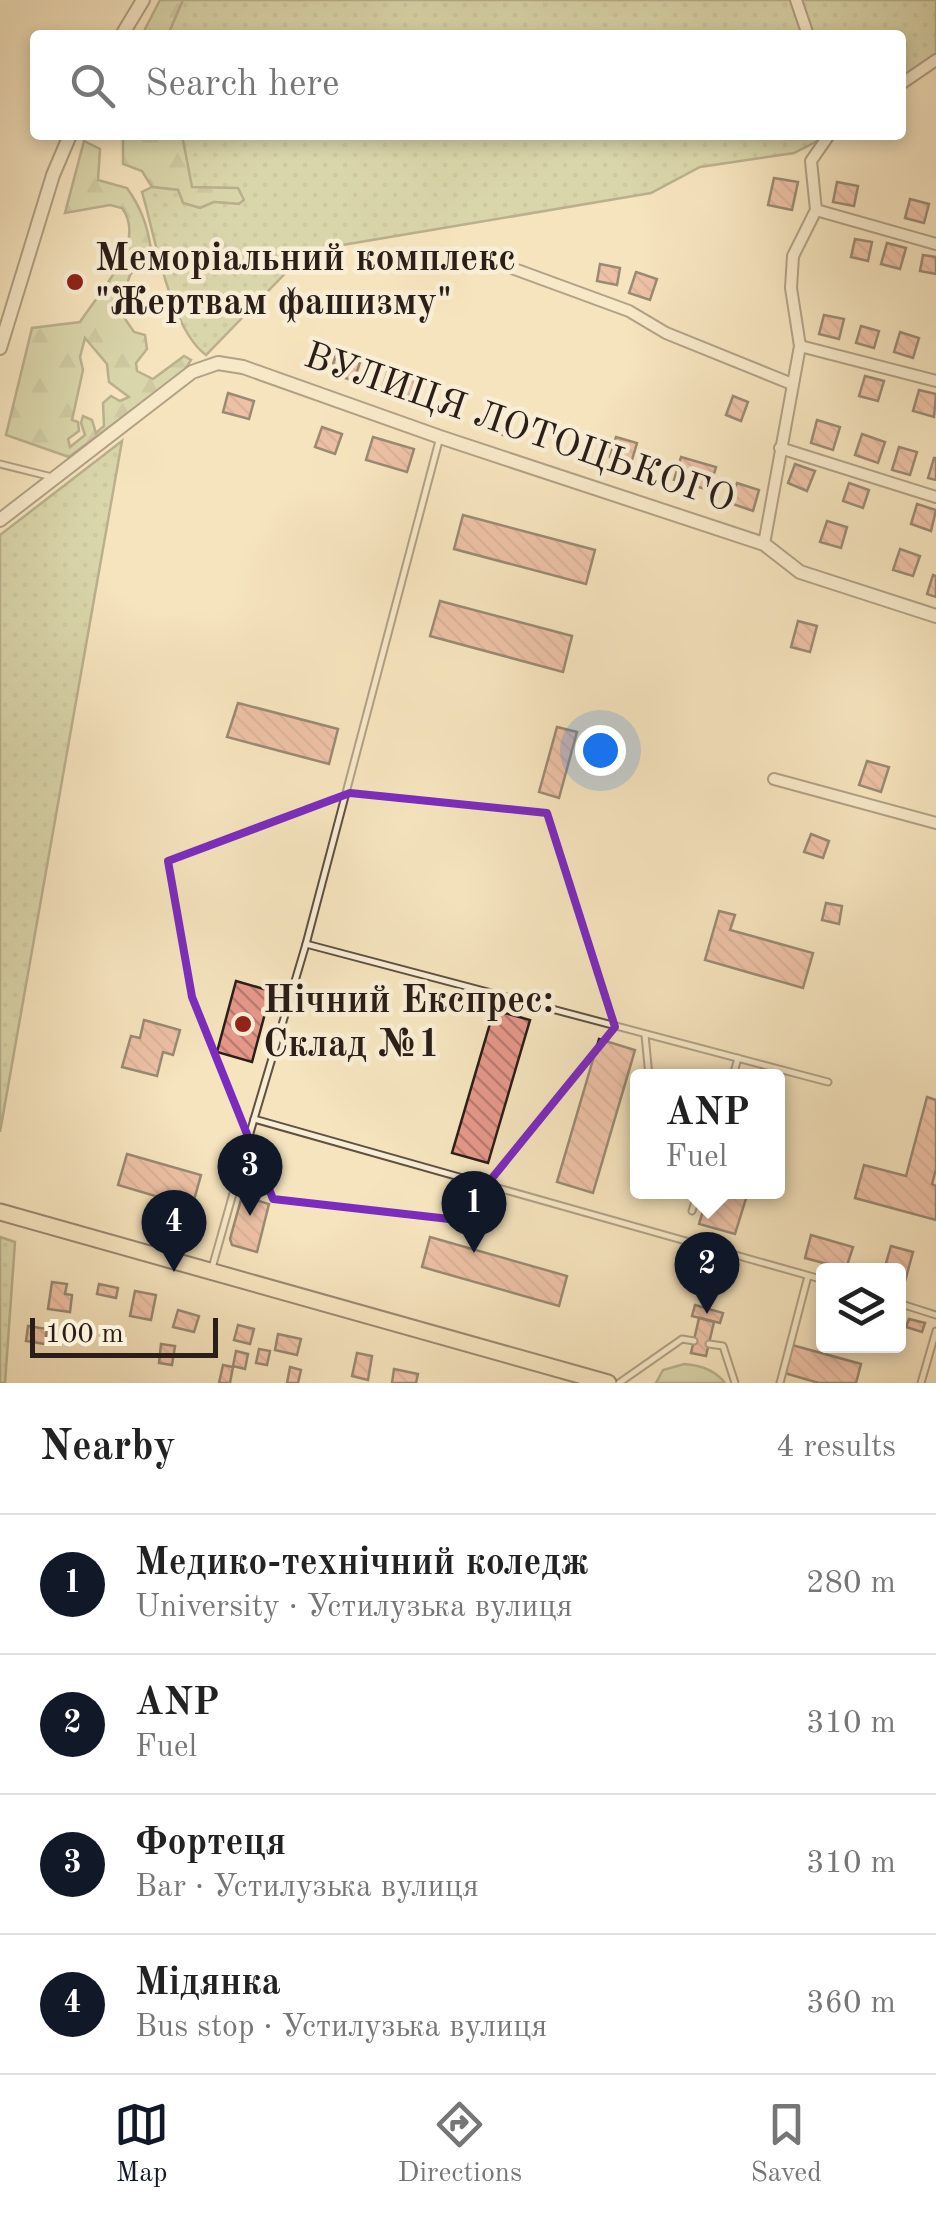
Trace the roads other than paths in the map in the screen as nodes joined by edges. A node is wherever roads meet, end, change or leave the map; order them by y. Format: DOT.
graph roads {
  1 [pos="796,0"];
  2 [pos="140,3"];
  3 [pos="125,30"];
  4 [pos="806,30"];
  5 [pos="936,60"];
  6 [pos="906,81"];
  7 [pos="68,140"];
  8 [pos="826,140"];
  9 [pos="816,210"];
  10 [pos="936,244"];
  11 [pos="509,267"];
  12 [pos="800,346"];
  13 [pos="0,348"];
  14 [pos="936,381"];
  15 [pos="792,384"];
  16 [pos="440,437"];
  17 [pos="780,448"];
  18 [pos="0,464"];
  19 [pos="55,478"];
  20 [pos="936,497"];
  21 [pos="0,520"];
  22 [pos="764,544"];
  23 [pos="936,616"];
  24 [pos="774,779"];
  25 [pos="936,823"];
  26 [pos="306,944"];
  27 [pos="645,1034"];
  28 [pos="738,1058"];
  29 [pos="648,1069"];
  30 [pos="735,1069"];
  31 [pos="779,1069"];
  32 [pos="785,1071"];
  33 [pos="828,1082"];
  34 [pos="254,1119"];
  35 [pos="696,1199"];
  36 [pos="692,1211"];
  37 [pos="0,1212"];
  38 [pos="211,1271"];
  39 [pos="808,1276"];
  40 [pos="816,1278"];
  41 [pos="906,1306"];
  42 [pos="936,1315"];
  43 [pos="936,1331"];
  44 [pos="694,1341"];
  45 [pos="710,1344"];
  46 [pos="608,1383"];
  47 [pos="619,1383"];
  48 [pos="735,1383"];
  49 [pos="780,1383"];
  50 [pos="921,1383"];
  1 -- 4 [label="street"];
  2 -- 3 [label="street"];
  5 -- 6 [label="street"];
  7 -- 13 [label="street"];
  8 -- 9 [label="street"];
  9 -- 10 [label="street"];
  9 -- 12 [label="street"];
  11 -- 15 [label="street"];
  12 -- 14 [label="street"];
  12 -- 15 [label="street"];
  15 -- 17 [label="street"];
  16 -- 19 [label="street, ВУЛИЦЯ ЛОТОЦЬКОГО"];
  16 -- 22 [label="street, ВУЛИЦЯ ЛОТОЦЬКОГО"];
  16 -- 26 [label="lane"];
  17 -- 20 [label="street"];
  17 -- 22 [label="street"];
  18 -- 19 [label="lane"];
  19 -- 21 [label="street, ВУЛИЦЯ ЛОТОЦЬКОГО"];
  22 -- 23 [label="street, ВУЛИЦЯ ЛОТОЦЬКОГО"];
  24 -- 25 [label="street"];
  26 -- 27 [label="lane"];
  26 -- 34 [label="lane"];
  27 -- 28 [label="lane"];
  27 -- 29 [label="lane"];
  28 -- 30 [label="lane"];
  28 -- 31 [label="lane"];
  32 -- 33 [label="lane"];
  34 -- 38 [label="lane"];
  34 -- 39 [label="lane"];
  35 -- 36 [label="lane"];
  37 -- 38 [label="main road"];
  38 -- 46 [label="main road"];
  39 -- 40 [label="lane"];
  39 -- 49 [label="lane"];
  41 -- 42 [label="lane"];
  43 -- 50 [label="lane"];
  44 -- 47 [label="lane"];
  45 -- 48 [label="lane"];
}
